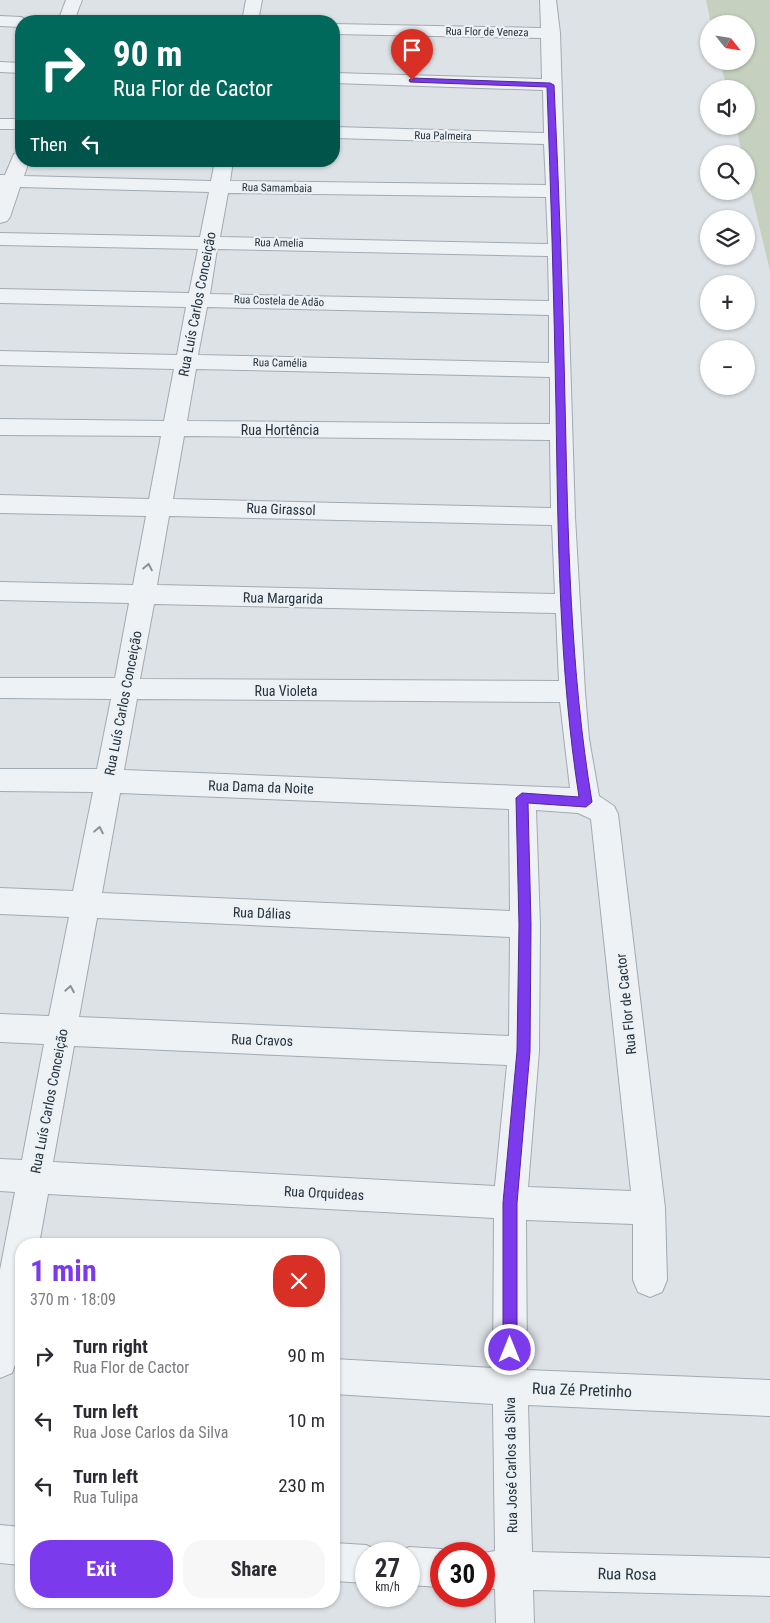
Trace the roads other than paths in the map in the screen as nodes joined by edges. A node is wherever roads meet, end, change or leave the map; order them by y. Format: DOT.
graph roads {
  1 [pos="74,0"];
  2 [pos="254,0"];
  3 [pos="548,0"];
  4 [pos="68,15"];
  5 [pos="251,15"];
  6 [pos="0,22"];
  7 [pos="15,22"];
  8 [pos="340,29"];
  9 [pos="551,33"];
  10 [pos="0,67"];
  11 [pos="15,68"];
  12 [pos="340,78"];
  13 [pos="550,85"];
  14 [pos="0,124"];
  15 [pos="15,124"];
  16 [pos="340,133"];
  17 [pos="552,139"];
  18 [pos="15,167"];
  19 [pos="223,167"];
  20 [pos="6,181"];
  21 [pos="219,187"];
  22 [pos="554,190"];
  23 [pos="0,217"];
  24 [pos="0,239"];
  25 [pos="209,241"];
  26 [pos="558,250"];
  27 [pos="0,296"];
  28 [pos="198,299"];
  29 [pos="558,308"];
  30 [pos="0,358"];
  31 [pos="187,361"];
  32 [pos="560,370"];
  33 [pos="0,427"];
  34 [pos="174,430"];
  35 [pos="560,432"];
  36 [pos="0,504"];
  37 [pos="160,506"];
  38 [pos="562,517"];
  39 [pos="0,591"];
  40 [pos="143,595"];
  41 [pos="567,604"];
  42 [pos="0,688"];
  43 [pos="126,690"];
  44 [pos="572,692"];
  45 [pos="0,780"];
  46 [pos="108,781"];
  47 [pos="522,798"];
  48 [pos="586,802"];
  49 [pos="0,901"];
  50 [pos="85,906"];
  51 [pos="525,925"];
  52 [pos="0,1028"];
  53 [pos="62,1031"];
  54 [pos="524,1051"];
  55 [pos="0,1175"];
  56 [pos="34,1177"];
  57 [pos="510,1203"];
  58 [pos="649,1208"];
  59 [pos="23,1238"];
  60 [pos="650,1280"];
  61 [pos="15,1292"];
  62 [pos="6,1358"];
  63 [pos="340,1377"];
  64 [pos="510,1387"];
  65 [pos="770,1398"];
  66 [pos="0,1544"];
  67 [pos="15,1545"];
  68 [pos="340,1562"];
  69 [pos="355,1563"];
  70 [pos="498,1571"];
  71 [pos="770,1577"];
  72 [pos="515,1623"];
  1 -- 4 [label="street"];
  2 -- 5 [label="street"];
  3 -- 9 [label="street"];
  6 -- 7 [label="street"];
  8 -- 9 [label="street, Rua Flor de Veneza"];
  9 -- 13 [label="street"];
  10 -- 11 [label="street"];
  12 -- 13 [label="street"];
  13 -- 17 [label="street"];
  14 -- 15 [label="street"];
  16 -- 17 [label="street, Rua Palmeira"];
  17 -- 22 [label="street"];
  18 -- 20 [label="street"];
  19 -- 21 [label="street, Rua Luís Carlos Conceição"];
  20 -- 21 [label="street, Rua Samambaia"];
  20 -- 23 [label="street"];
  21 -- 22 [label="street, Rua Samambaia"];
  21 -- 25 [label="street, Rua Luís Carlos Conceição"];
  22 -- 26 [label="street"];
  24 -- 25 [label="street, Rua Amelia"];
  25 -- 26 [label="street, Rua Amelia"];
  25 -- 28 [label="street, Rua Luís Carlos Conceição"];
  26 -- 29 [label="street"];
  27 -- 28 [label="street, Rua Costela de Adão"];
  28 -- 29 [label="street, Rua Costela de Adão"];
  28 -- 31 [label="street, Rua Luís Carlos Conceição"];
  29 -- 32 [label="street"];
  30 -- 31 [label="street, Rua Camélia"];
  31 -- 32 [label="street, Rua Camélia"];
  31 -- 34 [label="street, Rua Luís Carlos Conceição"];
  32 -- 35 [label="street"];
  33 -- 34 [label="street, Rua Hortência"];
  34 -- 35 [label="street, Rua Hortência"];
  34 -- 37 [label="street, Rua Luís Carlos Conceição"];
  35 -- 38 [label="street"];
  36 -- 37 [label="street, Rua Girassol"];
  37 -- 38 [label="street, Rua Girassol"];
  40 -- 37 [label="street, Rua Luís Carlos Conceição, one-way"];
  38 -- 41 [label="street"];
  39 -- 40 [label="street, Rua Margarida"];
  40 -- 41 [label="street, Rua Margarida"];
  40 -- 43 [label="street, Rua Luís Carlos Conceição"];
  41 -- 44 [label="street"];
  42 -- 43 [label="street, Rua Violeta"];
  43 -- 44 [label="street, Rua Violeta"];
  43 -- 46 [label="street, Rua Luís Carlos Conceição"];
  44 -- 48 [label="street"];
  45 -- 46 [label="street, Rua Dama da Noite"];
  46 -- 47 [label="street, Rua Dama da Noite"];
  50 -- 46 [label="street, Rua Luís Carlos Conceição, one-way"];
  47 -- 48 [label="street"];
  47 -- 51 [label="street, Rua José Carlos da Silva"];
  48 -- 58 [label="street, Rua Flor de Cactor"];
  49 -- 50 [label="street, Rua Dálias"];
  50 -- 51 [label="street, Rua Dálias"];
  53 -- 50 [label="street, Rua Luís Carlos Conceição, one-way"];
  51 -- 54 [label="street, Rua José Carlos da Silva"];
  52 -- 53 [label="street, Rua Cravos"];
  53 -- 54 [label="street, Rua Cravos"];
  53 -- 56 [label="street, Rua Luís Carlos Conceição"];
  54 -- 57 [label="street, Rua José Carlos da Silva"];
  55 -- 56 [label="street, Rua Orquideas"];
  56 -- 57 [label="street, Rua Orquideas"];
  56 -- 59 [label="street, Rua Luís Carlos Conceição"];
  57 -- 58 [label="street, Rua Orquideas"];
  57 -- 64 [label="street, Rua José Carlos da Silva"];
  58 -- 60 [label="street, Rua Flor de Cactor"];
  61 -- 62 [label="street"];
  63 -- 64 [label="street, Rua Zé Pretinho"];
  64 -- 65 [label="street, Rua Zé Pretinho"];
  64 -- 70 [label="street, Rua José Carlos da Silva"];
  66 -- 67 [label="street"];
  68 -- 69 [label="street"];
  70 -- 71 [label="street, Rua Rosa"];
  70 -- 72 [label="street, Rua José Carlos da Silva"];
}
